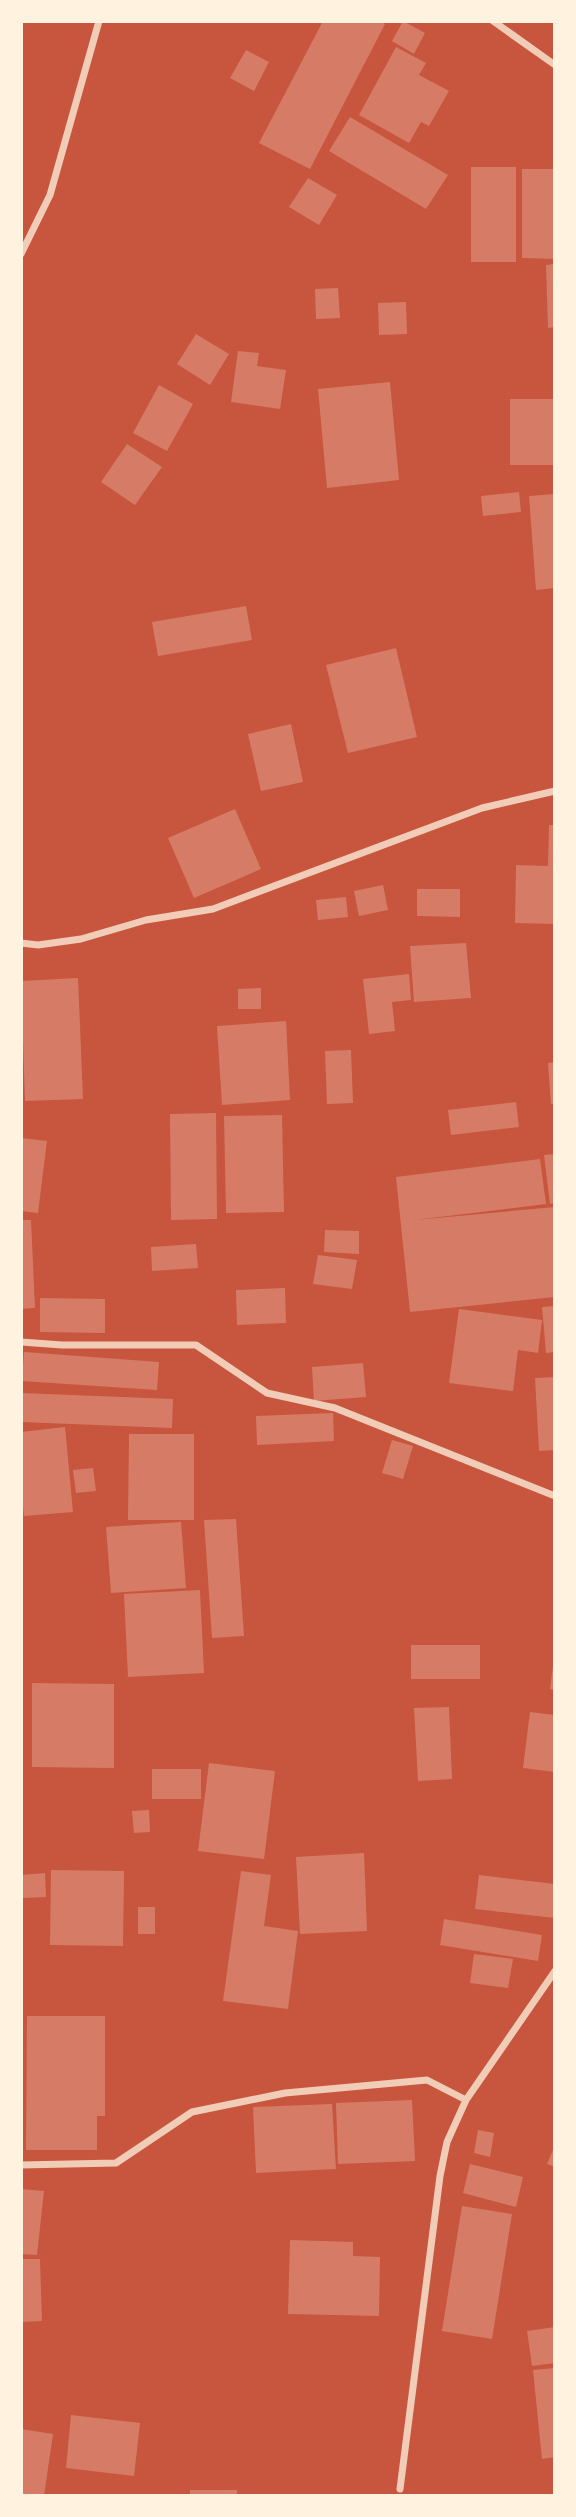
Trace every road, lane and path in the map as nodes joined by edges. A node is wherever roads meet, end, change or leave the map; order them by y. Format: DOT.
graph roads {
  1 [pos="99,21"];
  2 [pos="493,21"];
  3 [pos="555,65"];
  4 [pos="21,254"];
  5 [pos="555,791"];
  6 [pos="21,943"];
  7 [pos="21,1342"];
  8 [pos="555,1496"];
  9 [pos="555,1971"];
  10 [pos="466,2100"];
  11 [pos="21,2165"];
  12 [pos="400,2489"];
  1 -- 4 [label="street"];
  2 -- 3 [label="street"];
  5 -- 6 [label="street"];
  7 -- 8 [label="street"];
  9 -- 10 [label="street"];
  10 -- 11 [label="street"];
  10 -- 12 [label="street"];
}
